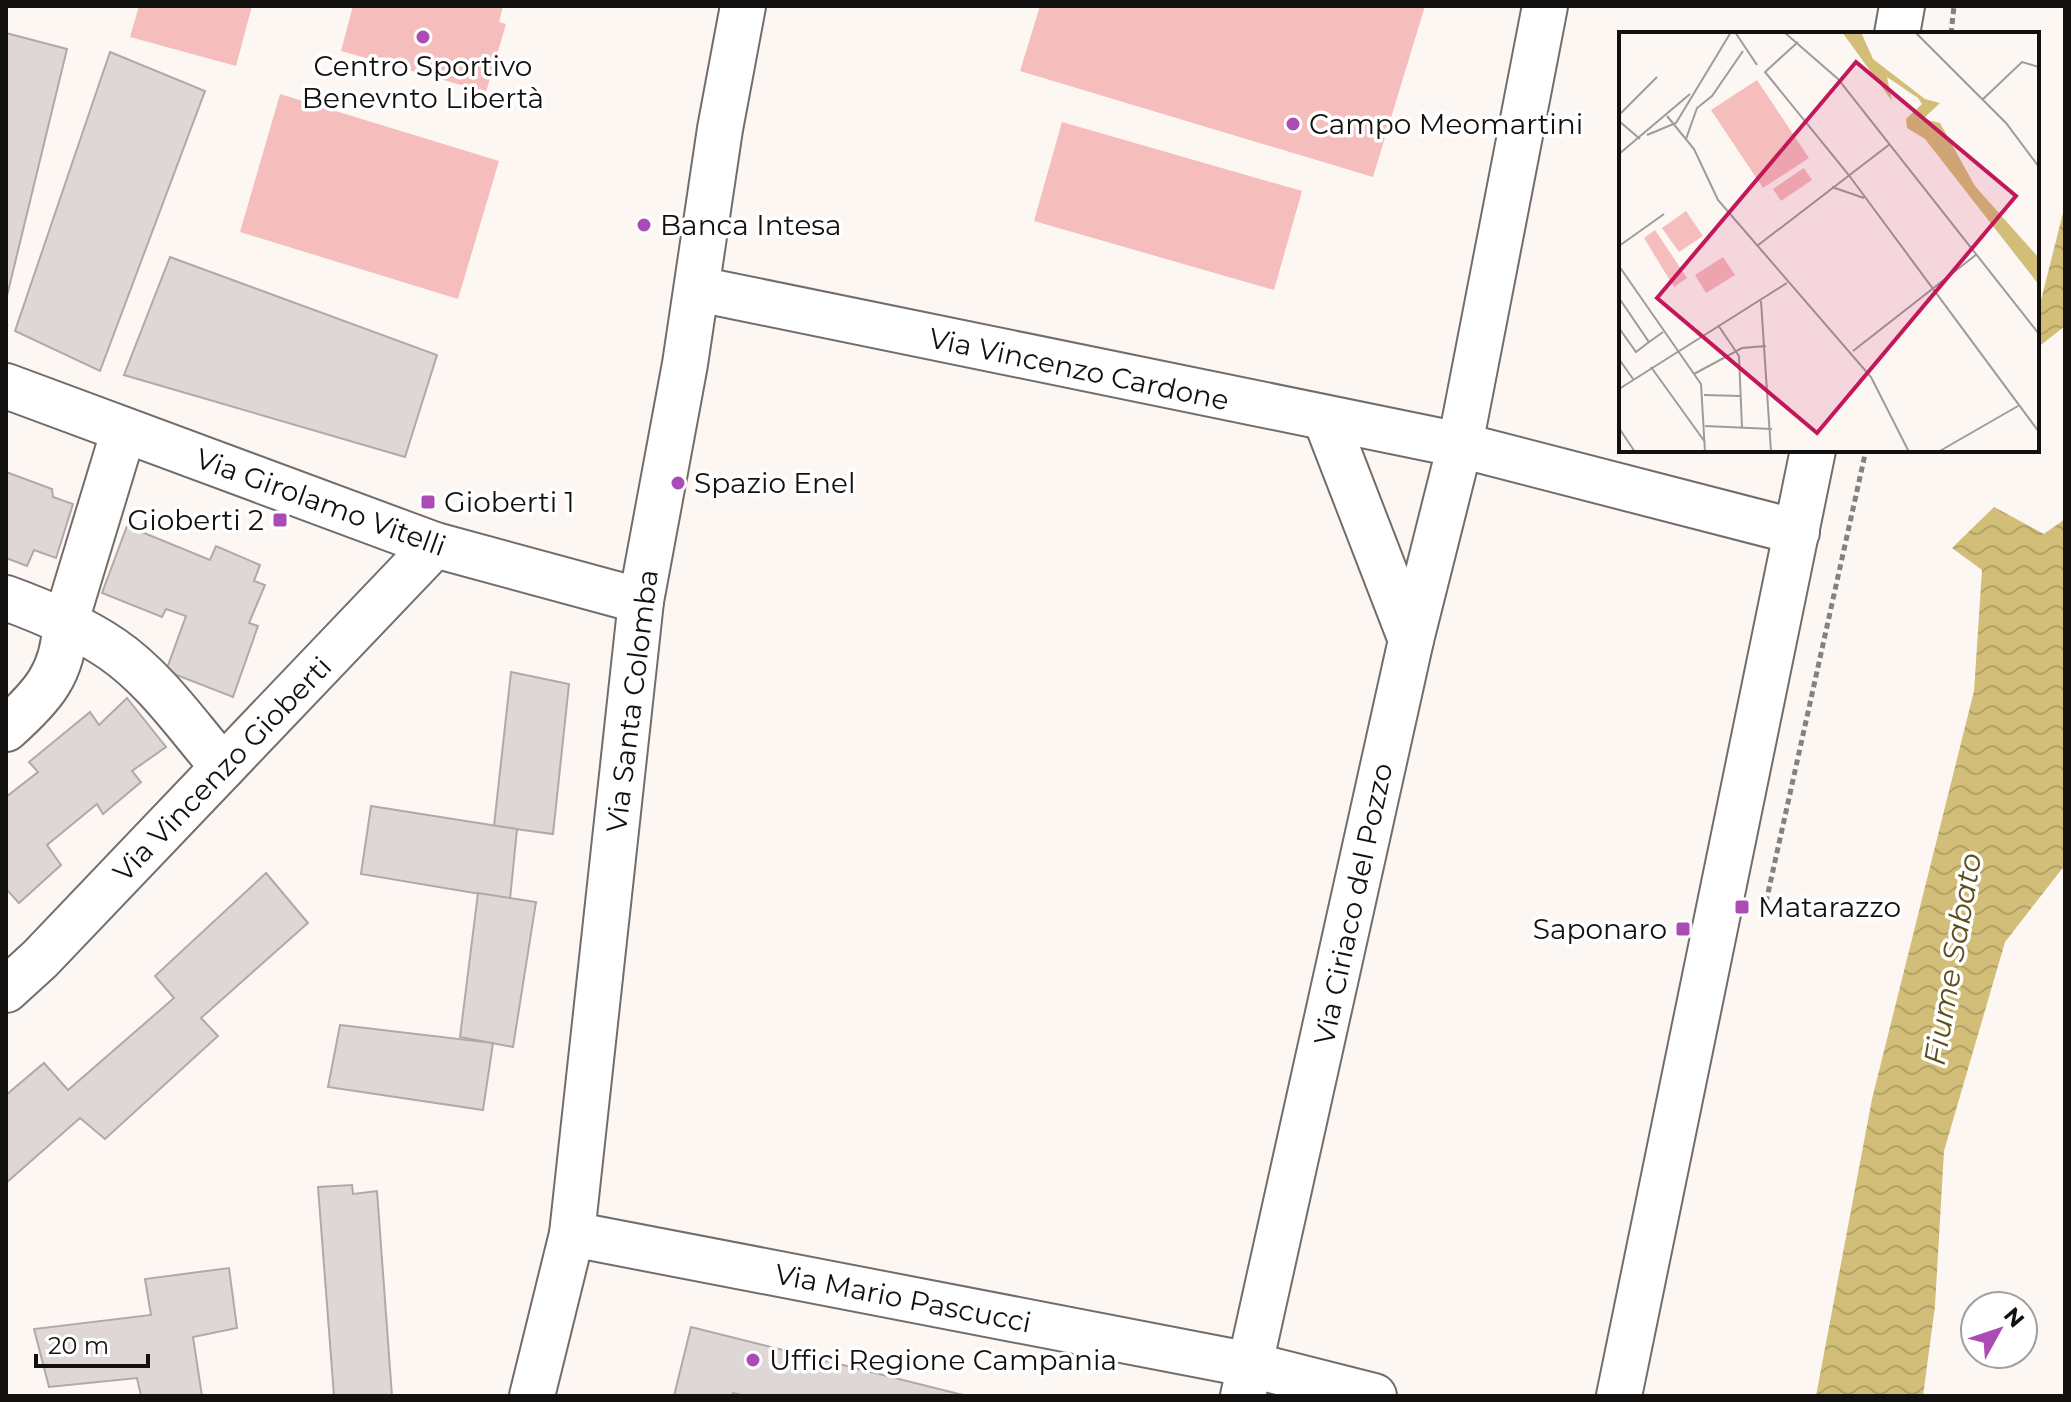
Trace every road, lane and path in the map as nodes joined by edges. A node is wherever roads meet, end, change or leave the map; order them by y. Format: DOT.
graph roads {
  1 [pos="743,6"];
  2 [pos="1545,6"];
  3 [pos="1902,6"];
  4 [pos="1954,6"];
  5 [pos="1897,32"];
  6 [pos="1951,32"];
  7 [pos="698,289"];
  8 [pos="6,386"];
  9 [pos="1326,420"];
  10 [pos="124,430"];
  11 [pos="1460,445"];
  12 [pos="1813,452"];
  13 [pos="1866,452"];
  14 [pos="1797,532"];
  15 [pos="435,545"];
  16 [pos="6,598"];
  17 [pos="641,601"];
  18 [pos="65,624"];
  19 [pos="1411,640"];
  20 [pos="6,729"];
  21 [pos="223,767"];
  22 [pos="1764,908"];
  23 [pos="6,990"];
  24 [pos="572,1234"];
  25 [pos="1247,1381"];
  26 [pos="532,1396"];
  27 [pos="1374,1396"];
  28 [pos="1619,1396"];
  1 -- 7 [label="street, Via Santa Colomba"];
  2 -- 11 [label="street, Via Ciriaco del Pozzo"];
  3 -- 5 [label="street"];
  4 -- 6 [label="path"];
  7 -- 9 [label="street, Via Vincenzo Cardone"];
  7 -- 17 [label="street, Via Santa Colomba"];
  8 -- 10 [label="street, Via Girolamo Vitelli"];
  9 -- 11 [label="street, Via Vincenzo Cardone"];
  9 -- 19 [label="street"];
  10 -- 15 [label="street, Via Girolamo Vitelli"];
  10 -- 18 [label="street"];
  11 -- 14 [label="street, Via Vincenzo Cardone"];
  11 -- 19 [label="street, Via Ciriaco del Pozzo"];
  12 -- 14 [label="street"];
  13 -- 22 [label="path"];
  14 -- 28 [label="street"];
  15 -- 17 [label="street, Via Girolamo Vitelli"];
  15 -- 21 [label="street, Via Vincenzo Gioberti"];
  16 -- 18 [label="street"];
  17 -- 24 [label="street, Via Santa Colomba"];
  18 -- 20 [label="street"];
  18 -- 21 [label="street"];
  19 -- 25 [label="street, Via Ciriaco del Pozzo"];
  21 -- 23 [label="street, Via Vincenzo Gioberti"];
  24 -- 25 [label="street, Via Mario Pascucci"];
  24 -- 26 [label="street, Via Santa Colomba"];
  25 -- 27 [label="street, Via Mario Pascucci"];
}
